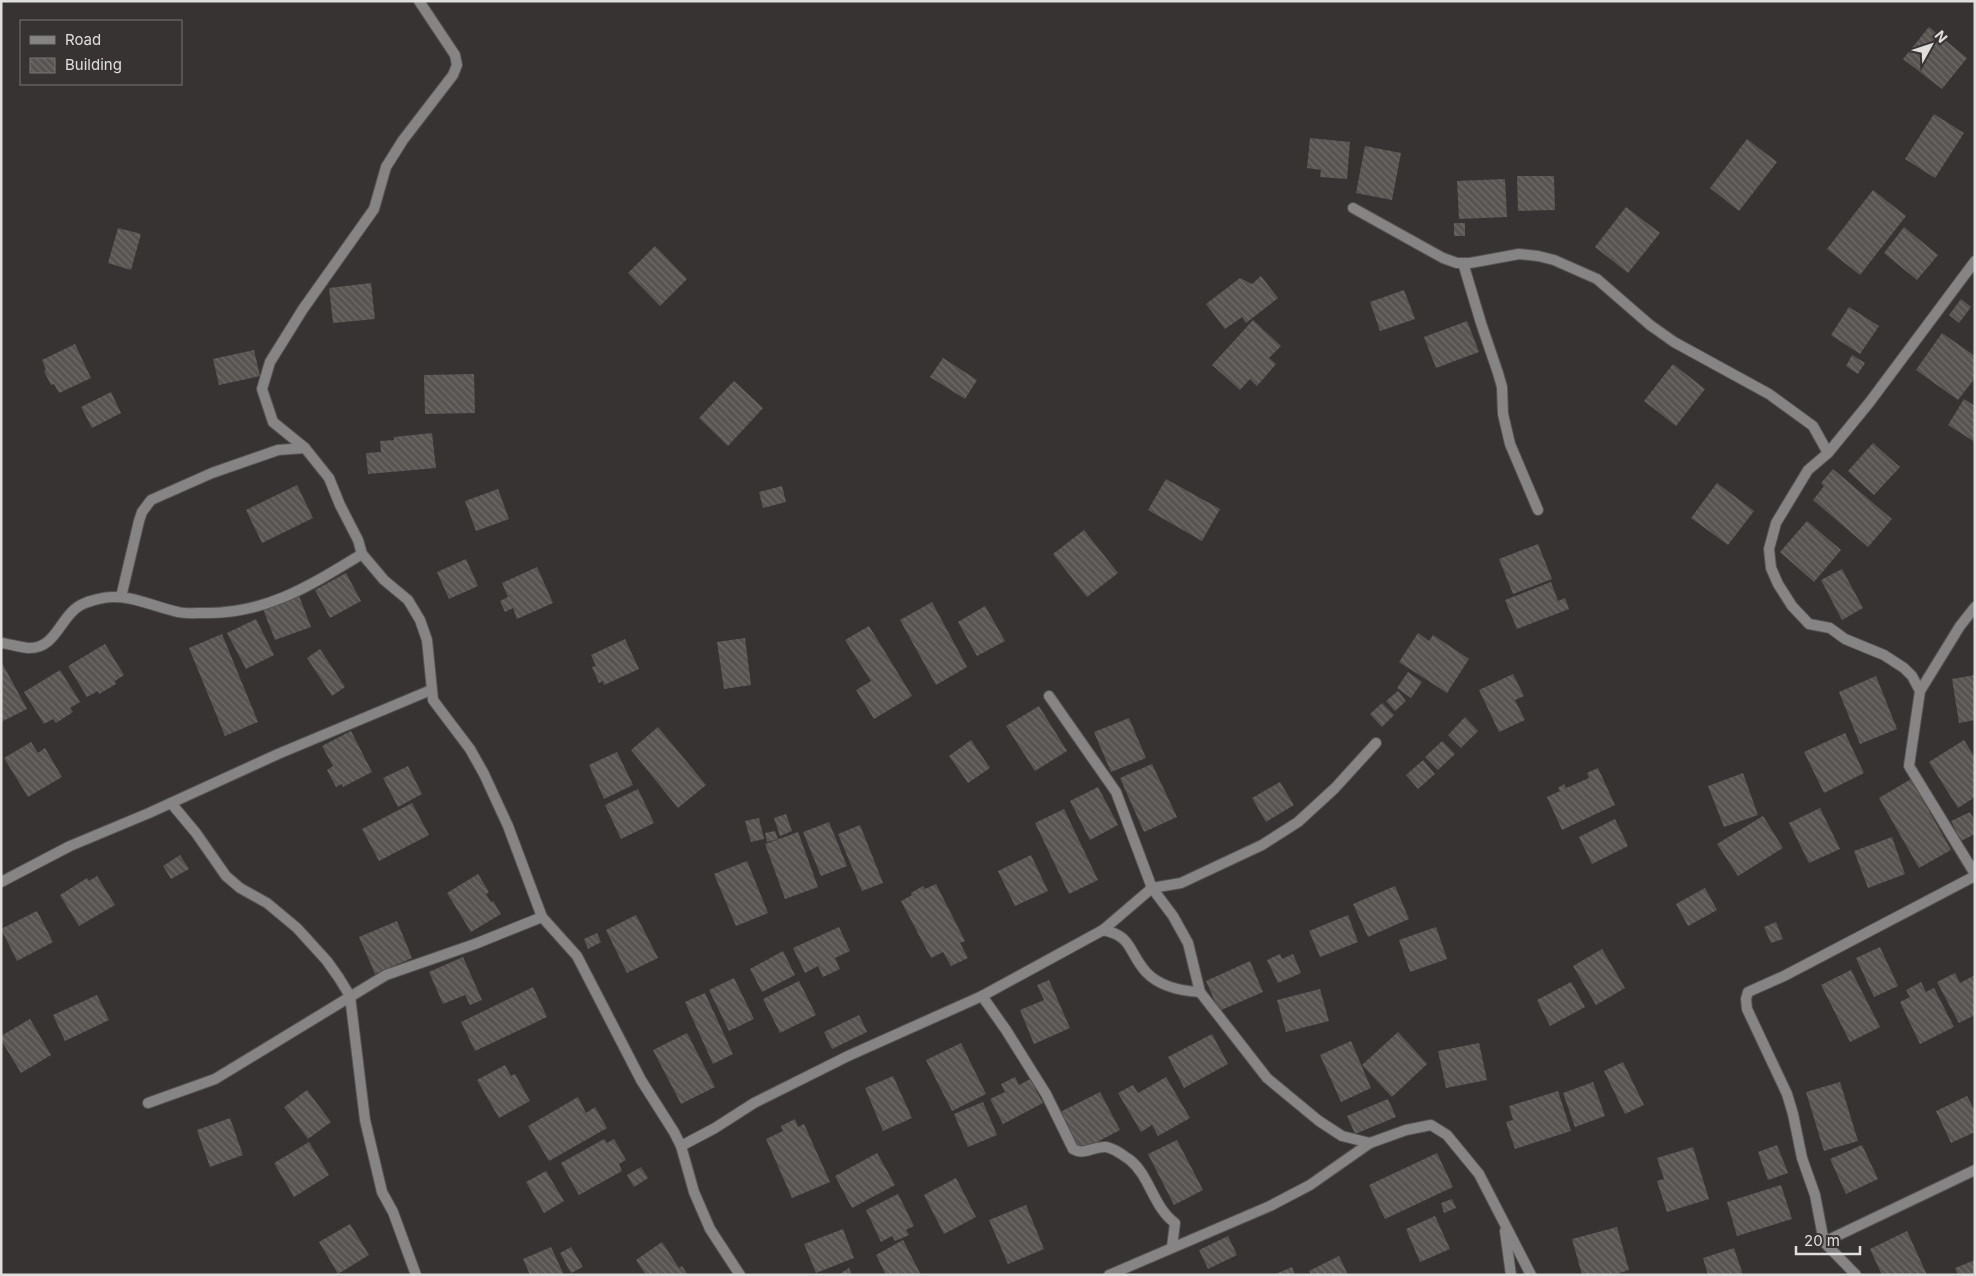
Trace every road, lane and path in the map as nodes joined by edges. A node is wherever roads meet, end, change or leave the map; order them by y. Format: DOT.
graph roads {
  1 [pos="419,1"];
  2 [pos="1353,208"];
  3 [pos="1975,261"];
  4 [pos="1463,263"];
  5 [pos="305,448"];
  6 [pos="1828,453"];
  7 [pos="1538,510"];
  8 [pos="362,554"];
  9 [pos="121,597"];
  10 [pos="1975,607"];
  11 [pos="1,643"];
  12 [pos="431,690"];
  13 [pos="1920,691"];
  14 [pos="1049,696"];
  15 [pos="1376,743"];
  16 [pos="171,804"];
  17 [pos="1975,875"];
  18 [pos="1,882"];
  19 [pos="1152,888"];
  20 [pos="542,917"];
  21 [pos="1102,930"];
  22 [pos="1200,992"];
  23 [pos="350,996"];
  24 [pos="982,996"];
  25 [pos="148,1103"];
  26 [pos="1370,1143"];
  27 [pos="681,1146"];
  28 [pos="1975,1170"];
  29 [pos="1503,1222"];
  30 [pos="1824,1242"];
  31 [pos="1172,1247"];
  32 [pos="416,1275"];
  33 [pos="740,1275"];
  34 [pos="1109,1275"];
  35 [pos="1511,1275"];
  36 [pos="1531,1275"];
  37 [pos="1856,1275"];
  1 -- 5 [label="street"];
  2 -- 4 [label="street"];
  3 -- 6 [label="street"];
  4 -- 6 [label="street"];
  4 -- 7 [label="street"];
  5 -- 8 [label="street"];
  5 -- 9 [label="street"];
  6 -- 13 [label="street"];
  8 -- 9 [label="street"];
  8 -- 12 [label="street"];
  9 -- 11 [label="street"];
  10 -- 13 [label="street"];
  12 -- 16 [label="street"];
  12 -- 20 [label="street"];
  13 -- 17 [label="street"];
  14 -- 19 [label="street"];
  15 -- 19 [label="street"];
  16 -- 18 [label="street"];
  16 -- 23 [label="street"];
  17 -- 30 [label="street"];
  19 -- 21 [label="street"];
  19 -- 22 [label="street"];
  20 -- 23 [label="street"];
  20 -- 27 [label="street"];
  21 -- 22 [label="street"];
  21 -- 24 [label="street"];
  22 -- 26 [label="street"];
  23 -- 25 [label="street"];
  23 -- 32 [label="street"];
  24 -- 27 [label="street"];
  24 -- 31 [label="street"];
  26 -- 29 [label="street"];
  26 -- 31 [label="street"];
  27 -- 33 [label="street"];
  28 -- 30 [label="street"];
  29 -- 35 [label="street"];
  29 -- 36 [label="street"];
  30 -- 37 [label="street"];
  31 -- 34 [label="street"];
}
